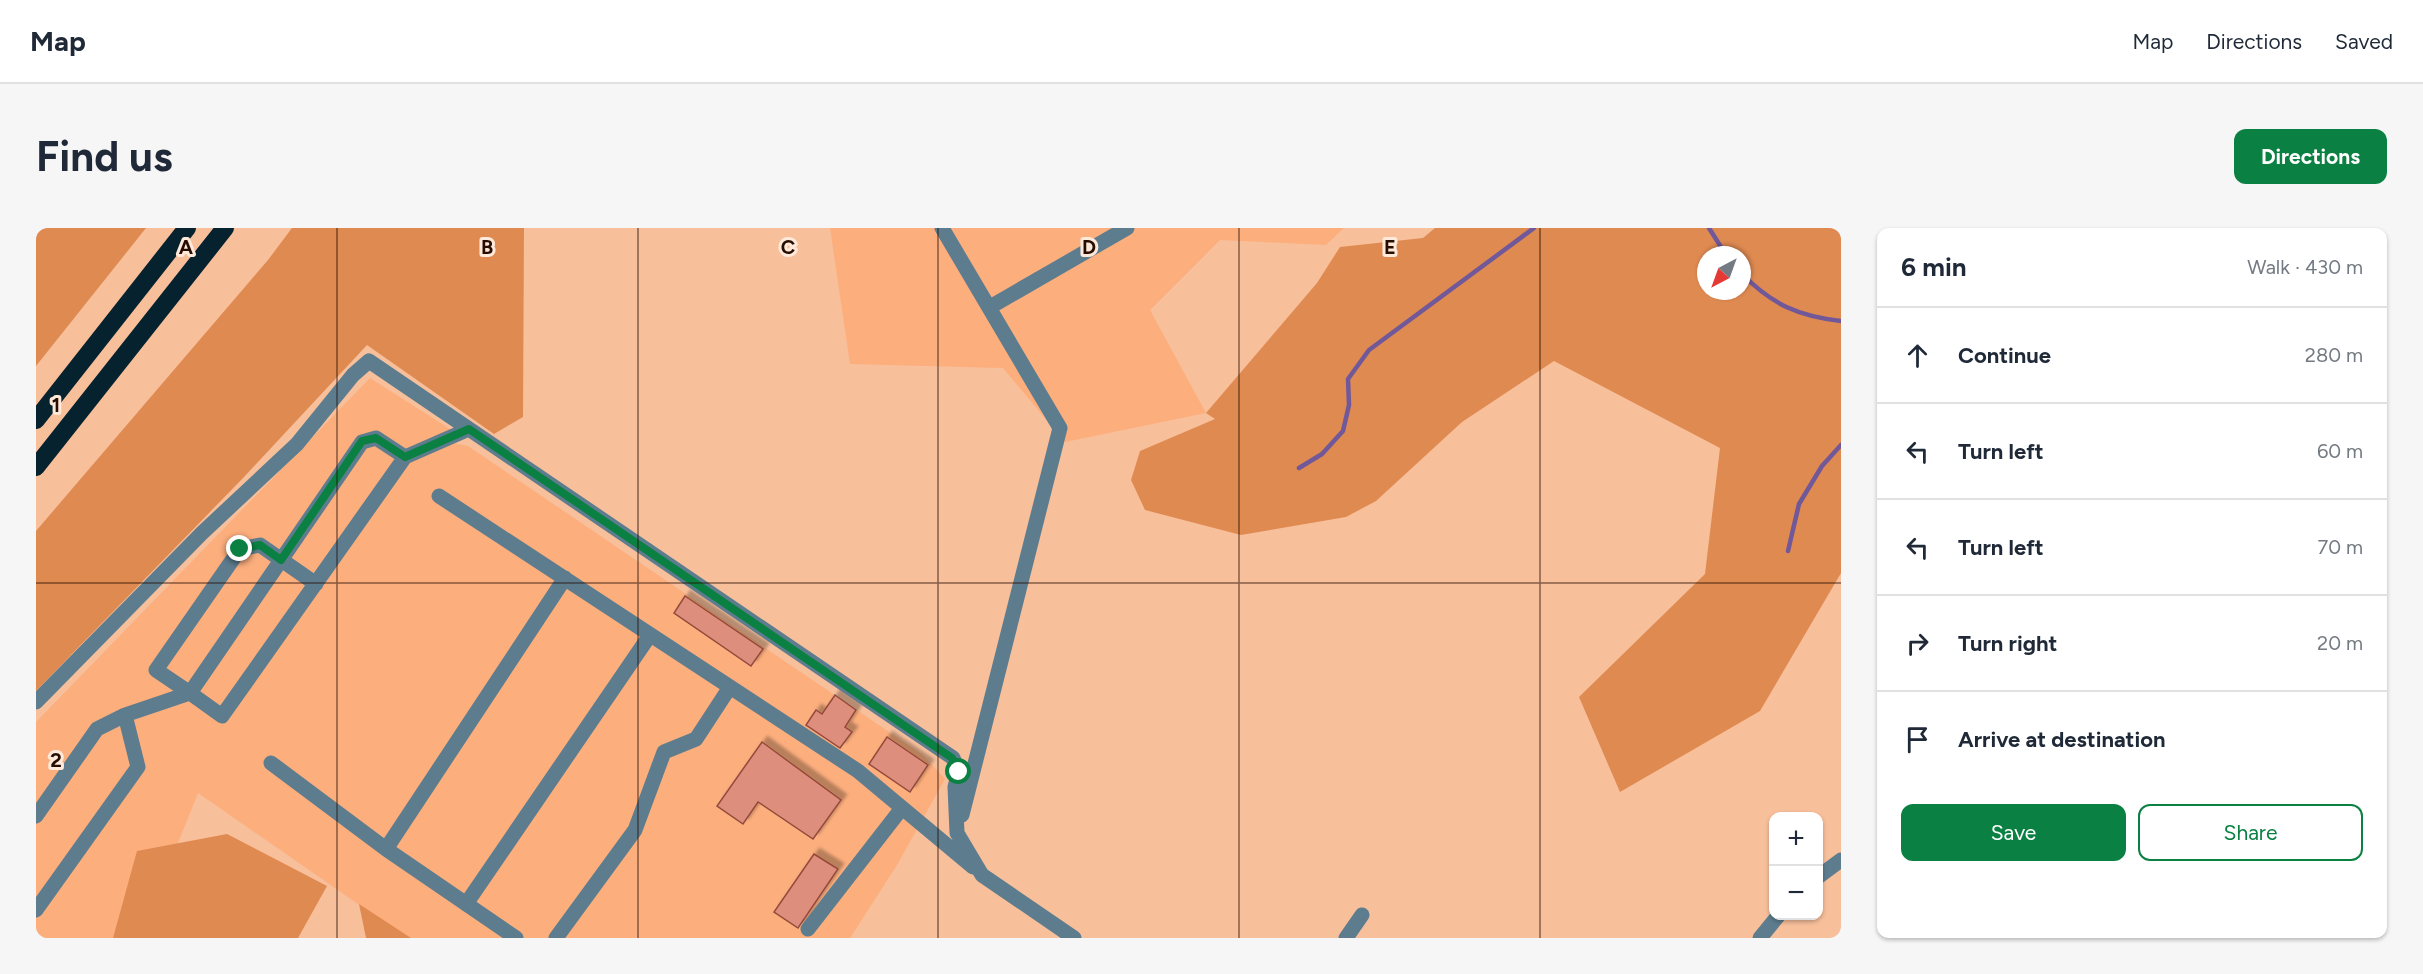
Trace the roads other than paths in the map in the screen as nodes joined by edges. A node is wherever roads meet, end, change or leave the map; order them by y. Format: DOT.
graph roads {
  1 [pos="187,228"];
  2 [pos="225,228"];
  3 [pos="942,228"];
  4 [pos="1127,228"];
  5 [pos="990,307"];
  6 [pos="36,420"];
  7 [pos="469,429"];
  8 [pos="405,457"];
  9 [pos="36,466"];
  10 [pos="439,496"];
  11 [pos="281,560"];
  12 [pos="565,578"];
  13 [pos="316,584"];
  14 [pos="650,635"];
  15 [pos="730,687"];
  16 [pos="190,693"];
  17 [pos="36,702"];
  18 [pos="125,715"];
  19 [pos="271,763"];
  20 [pos="902,808"];
  21 [pos="36,816"];
  22 [pos="957,833"];
  23 [pos="386,849"];
  24 [pos="1841,860"];
  25 [pos="1823,873"];
  26 [pos="982,875"];
  27 [pos="466,904"];
  28 [pos="36,910"];
  29 [pos="1362,915"];
  30 [pos="1774,920"];
  31 [pos="808,929"];
  32 [pos="516,938"];
  33 [pos="556,938"];
  34 [pos="1074,938"];
  35 [pos="1346,938"];
  36 [pos="1760,938"];
  1 -- 6 [label="highway"];
  2 -- 9 [label="highway"];
  3 -- 5 [label="street"];
  4 -- 5 [label="street"];
  5 -- 22 [label="street"];
  7 -- 8 [label="street"];
  7 -- 17 [label="street"];
  7 -- 22 [label="street"];
  8 -- 11 [label="street"];
  8 -- 13 [label="street"];
  10 -- 12 [label="street"];
  11 -- 13 [label="street"];
  11 -- 16 [label="street"];
  11 -- 16 [label="street"];
  12 -- 14 [label="street"];
  12 -- 23 [label="street"];
  13 -- 16 [label="street"];
  14 -- 15 [label="street"];
  14 -- 27 [label="street"];
  15 -- 20 [label="street"];
  15 -- 33 [label="street"];
  16 -- 18 [label="street"];
  18 -- 21 [label="street"];
  18 -- 28 [label="street"];
  19 -- 23 [label="street"];
  20 -- 26 [label="street"];
  20 -- 31 [label="street"];
  22 -- 26 [label="street"];
  23 -- 27 [label="street"];
  24 -- 25 [label="street"];
  26 -- 34 [label="street"];
  27 -- 32 [label="street"];
  29 -- 35 [label="street"];
  30 -- 36 [label="street"];
}
